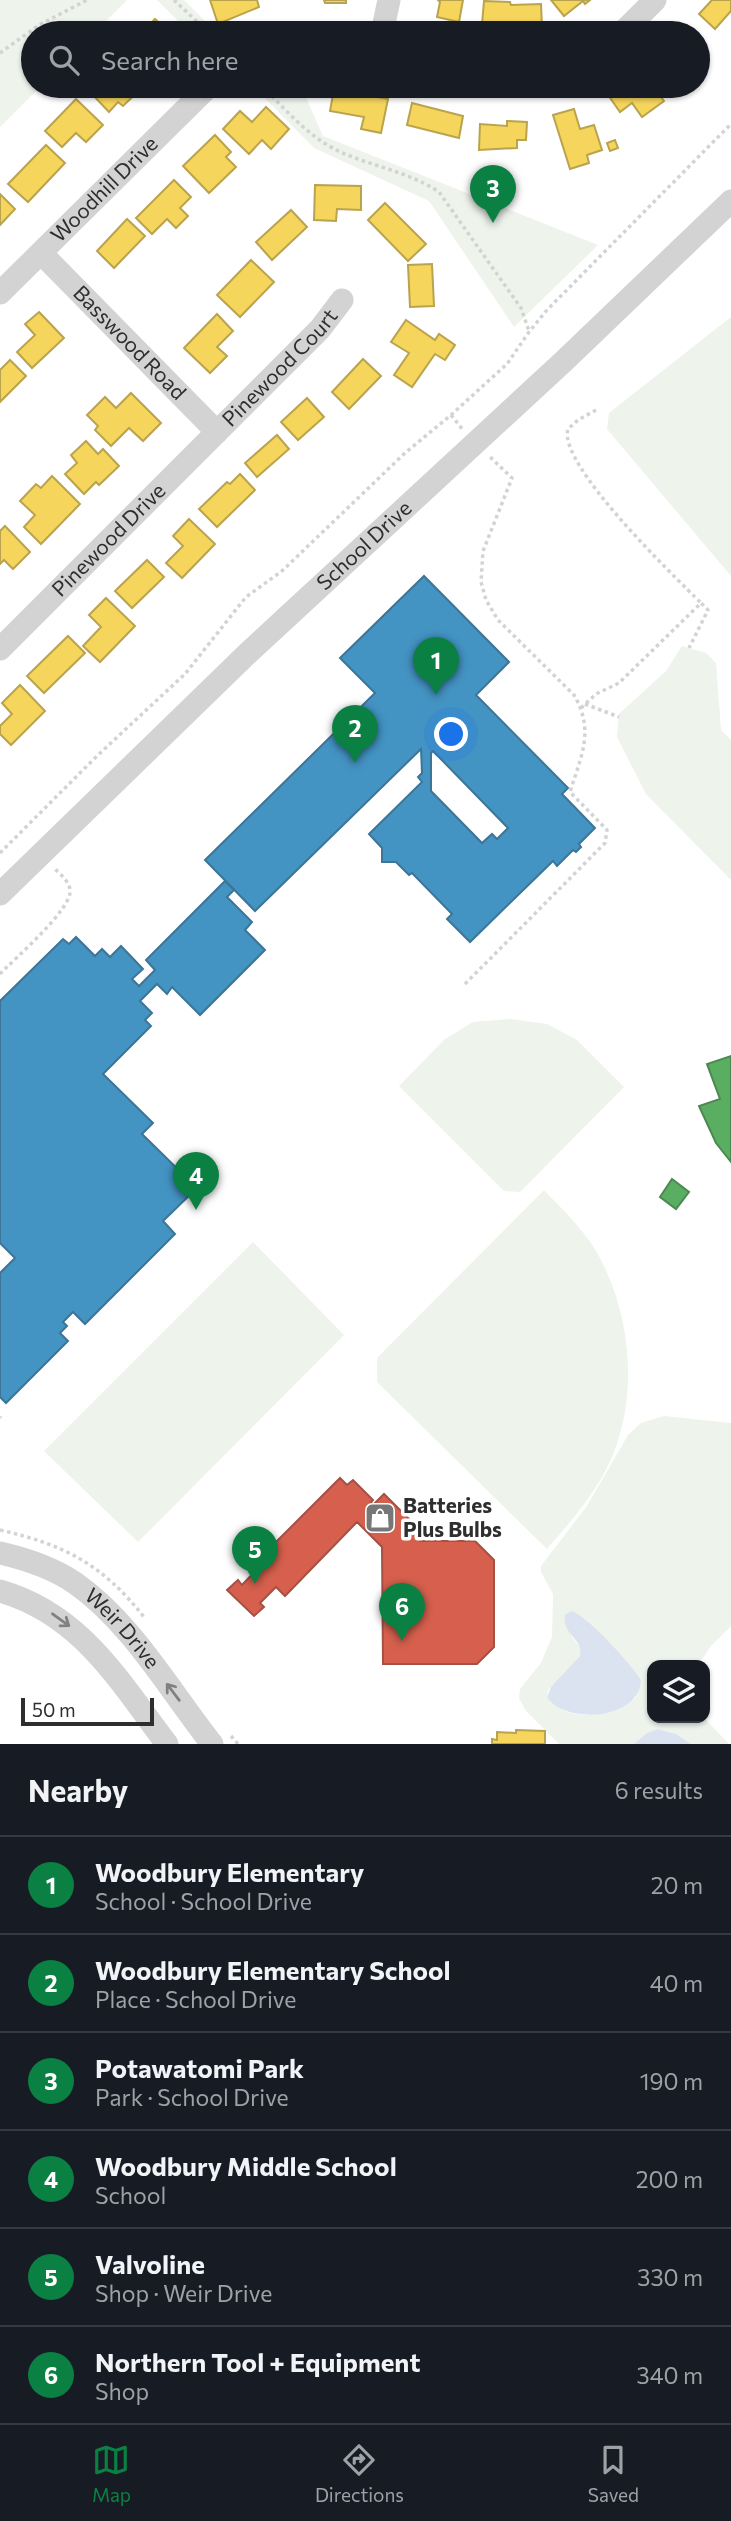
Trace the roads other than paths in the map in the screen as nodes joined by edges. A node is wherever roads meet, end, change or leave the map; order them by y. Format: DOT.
graph roads {
  1 [pos="389,0"];
  2 [pos="655,0"];
  3 [pos="385,21"];
  4 [pos="634,21"];
  5 [pos="197,98"];
  6 [pos="731,201"];
  7 [pos="41,253"];
  8 [pos="0,293"];
  9 [pos="342,300"];
  10 [pos="217,432"];
  11 [pos="0,649"];
  12 [pos="0,894"];
  13 [pos="0,1553"];
  14 [pos="0,1591"];
  15 [pos="167,1744"];
  16 [pos="212,1744"];
  1 -- 3 [label="street"];
  2 -- 4 [label="street"];
  5 -- 7 [label="street, Woodhill Drive"];
  6 -- 12 [label="street, School Drive"];
  7 -- 8 [label="street, Woodhill Drive"];
  7 -- 10 [label="street, Basswood Road"];
  9 -- 10 [label="street, Pinewood Court"];
  10 -- 11 [label="street, Pinewood Drive"];
  16 -- 13 [label="street, Weir Drive, one-way"];
  14 -- 15 [label="street, Weir Drive, one-way"];
}
